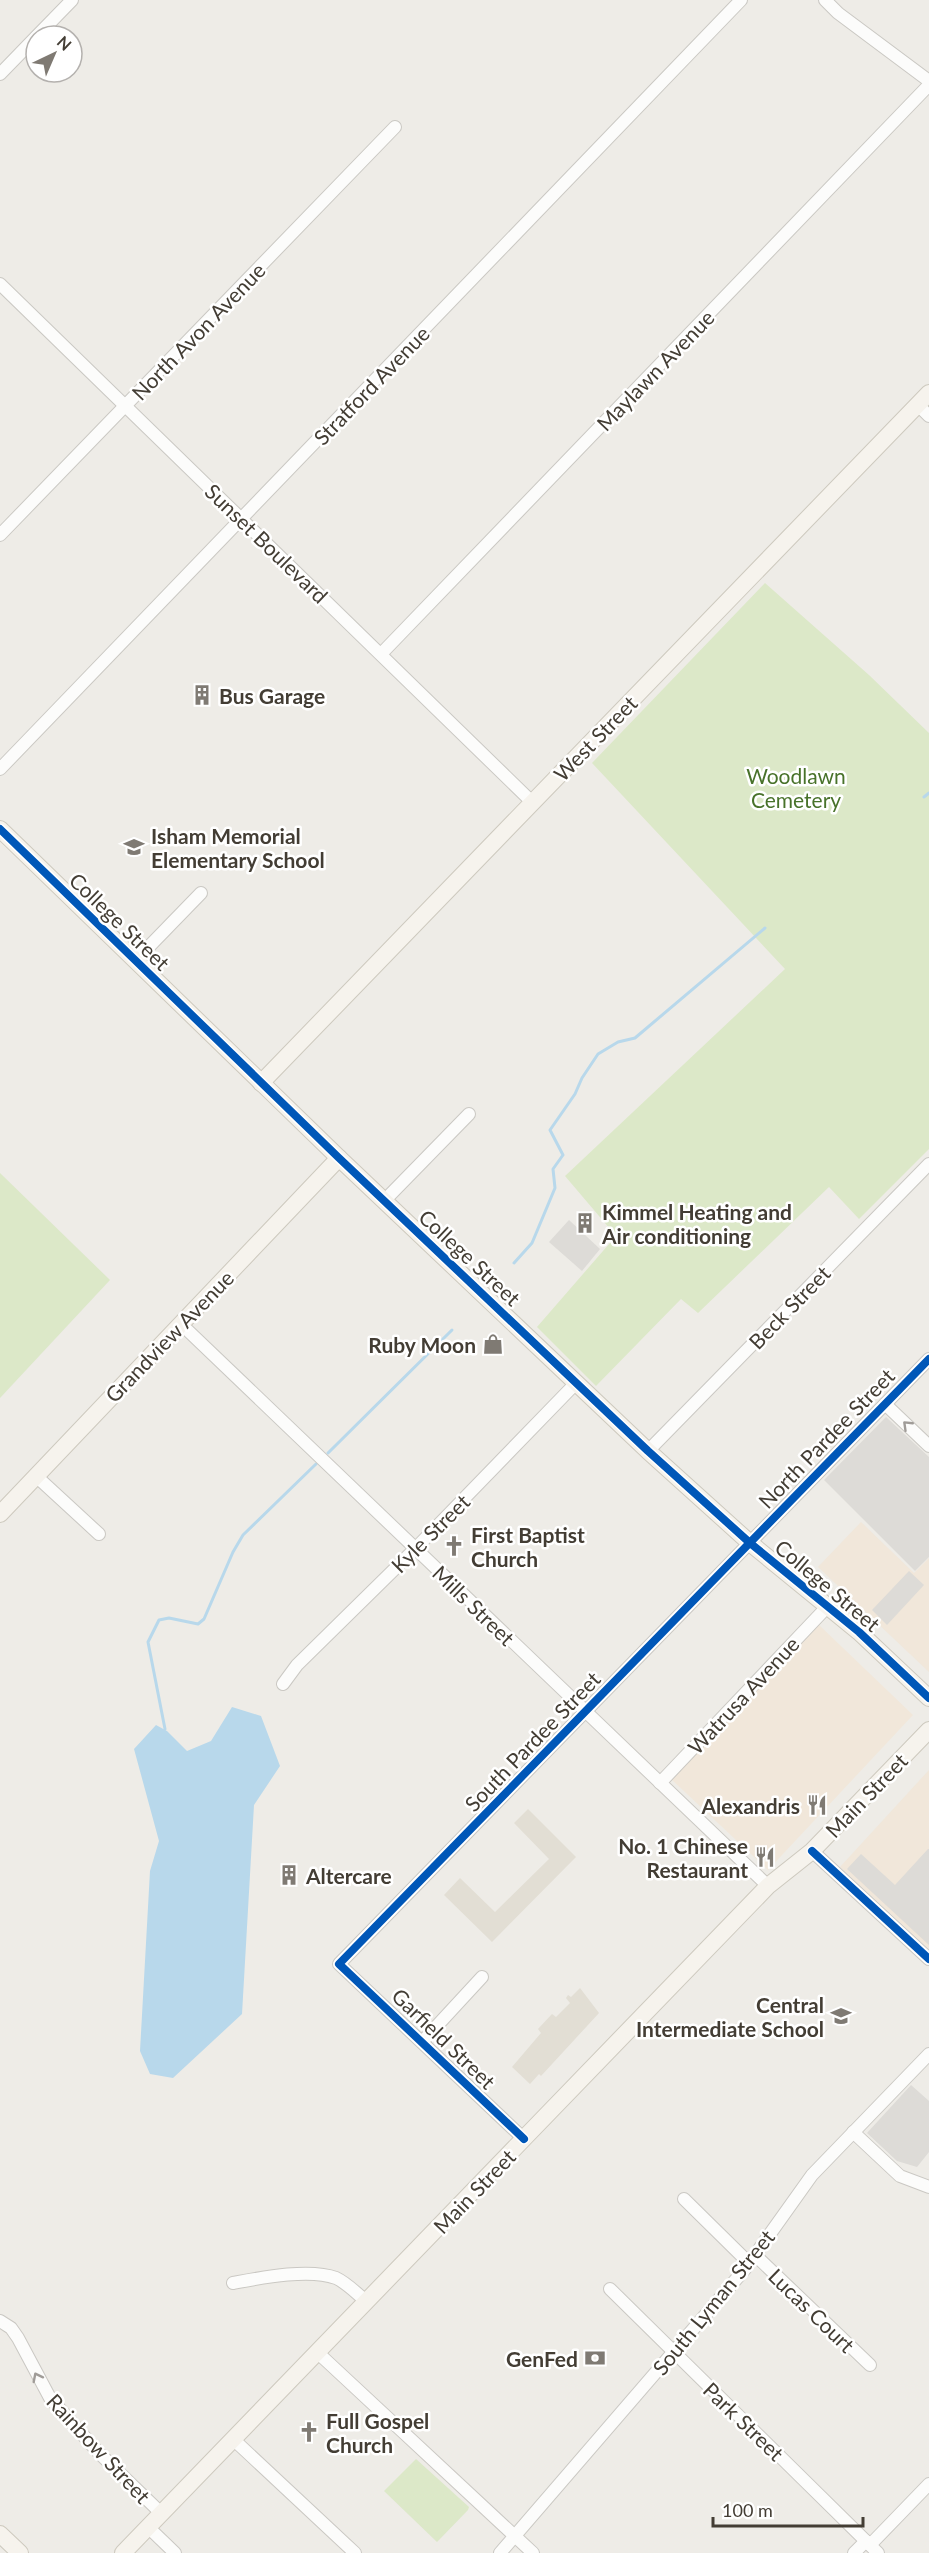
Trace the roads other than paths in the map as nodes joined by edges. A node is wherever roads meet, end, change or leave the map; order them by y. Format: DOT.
graph roads {
  1 [pos="72,0"];
  2 [pos="741,0"];
  3 [pos="825,0"];
  4 [pos="49,24"];
  5 [pos="24,50"];
  6 [pos="0,74"];
  7 [pos="929,83"];
  8 [pos="395,126"];
  9 [pos="0,284"];
  10 [pos="925,404"];
  11 [pos="125,406"];
  12 [pos="242,518"];
  13 [pos="0,535"];
  14 [pos="381,654"];
  15 [pos="0,769"];
  16 [pos="533,803"];
  17 [pos="0,829"];
  18 [pos="201,893"];
  19 [pos="135,961"];
  20 [pos="261,1083"];
  21 [pos="469,1114"];
  22 [pos="339,1158"];
  23 [pos="929,1164"];
  24 [pos="384,1201"];
  25 [pos="181,1324"];
  26 [pos="929,1359"];
  27 [pos="577,1382"];
  28 [pos="885,1404"];
  29 [pos="929,1446"];
  30 [pos="648,1451"];
  31 [pos="36,1476"];
  32 [pos="0,1514"];
  33 [pos="99,1534"];
  34 [pos="750,1543"];
  35 [pos="416,1548"];
  36 [pos="827,1607"];
  37 [pos="283,1684"];
  38 [pos="929,1698"];
  39 [pos="586,1712"];
  40 [pos="928,1733"];
  41 [pos="660,1783"];
  42 [pos="812,1851"];
  43 [pos="768,1886"];
  44 [pos="929,1959"];
  45 [pos="339,1964"];
  46 [pos="482,1977"];
  47 [pos="422,2042"];
  48 [pos="929,2054"];
  49 [pos="853,2132"];
  50 [pos="524,2139"];
  51 [pos="929,2187"];
  52 [pos="684,2199"];
  53 [pos="752,2259"];
  54 [pos="233,2283"];
  55 [pos="610,2289"];
  56 [pos="366,2301"];
  57 [pos="0,2321"];
  58 [pos="317,2352"];
  59 [pos="674,2352"];
  60 [pos="870,2365"];
  61 [pos="233,2439"];
  62 [pos="929,2484"];
  63 [pos="161,2513"];
  64 [pos="148,2528"];
  65 [pos="0,2534"];
  66 [pos="516,2537"];
  67 [pos="871,2546"];
  68 [pos="20,2553"];
  69 [pos="123,2553"];
  70 [pos="175,2553"];
  71 [pos="355,2553"];
  72 [pos="500,2553"];
  73 [pos="533,2553"];
  74 [pos="854,2553"];
  1 -- 4 [label="street"];
  2 -- 12 [label="street, Stratford Avenue"];
  3 -- 7 [label="street"];
  5 -- 6 [label="street"];
  7 -- 14 [label="street, Maylawn Avenue"];
  8 -- 11 [label="street, North Avon Avenue"];
  9 -- 11 [label="street, Sunset Boulevard"];
  10 -- 16 [label="main road, West Street"];
  11 -- 12 [label="street, Sunset Boulevard"];
  11 -- 13 [label="street, North Avon Avenue"];
  12 -- 14 [label="street, Sunset Boulevard"];
  12 -- 15 [label="street, Stratford Avenue"];
  14 -- 16 [label="street, Sunset Boulevard"];
  16 -- 20 [label="main road, West Street"];
  17 -- 19 [label="main road, College Street"];
  18 -- 19 [label="street"];
  19 -- 20 [label="main road, College Street"];
  20 -- 22 [label="main road, College Street"];
  21 -- 24 [label="street"];
  22 -- 24 [label="main road, College Street"];
  22 -- 25 [label="main road, Grandview Avenue"];
  23 -- 30 [label="street, Beck Street"];
  24 -- 27 [label="main road, College Street"];
  25 -- 31 [label="main road, Grandview Avenue"];
  25 -- 35 [label="street, Mills Street"];
  26 -- 28 [label="street, North Pardee Street"];
  27 -- 30 [label="main road, College Street"];
  27 -- 35 [label="street, Kyle Street"];
  29 -- 28 [label="street, one-way"];
  28 -- 34 [label="street, North Pardee Street"];
  30 -- 34 [label="main road, College Street"];
  31 -- 32 [label="main road, Grandview Avenue"];
  31 -- 33 [label="street"];
  34 -- 36 [label="main road, College Street"];
  34 -- 39 [label="street, South Pardee Street"];
  35 -- 37 [label="street, Kyle Street"];
  35 -- 39 [label="street, Mills Street"];
  36 -- 38 [label="main road, College Street"];
  36 -- 41 [label="street, Watrusa Avenue"];
  39 -- 41 [label="street, Mills Street"];
  39 -- 45 [label="street, South Pardee Street"];
  40 -- 42 [label="main road, Main Street"];
  41 -- 43 [label="street, Mills Street"];
  42 -- 43 [label="main road, Main Street"];
  42 -- 44 [label="street"];
  43 -- 50 [label="main road, Main Street"];
  45 -- 47 [label="street, Garfield Street"];
  46 -- 47 [label="street"];
  47 -- 50 [label="street, Garfield Street"];
  48 -- 49 [label="street, South Lyman Street"];
  49 -- 51 [label="street"];
  49 -- 53 [label="street, South Lyman Street"];
  50 -- 56 [label="main road, Main Street"];
  52 -- 53 [label="street, Lucas Court"];
  53 -- 59 [label="street, South Lyman Street"];
  53 -- 60 [label="street, Lucas Court"];
  54 -- 56 [label="street"];
  55 -- 59 [label="street, Park Street"];
  56 -- 58 [label="main road, Main Street"];
  63 -- 57 [label="street, Rainbow Street, one-way"];
  58 -- 61 [label="main road, Main Street"];
  58 -- 66 [label="street"];
  59 -- 66 [label="street, South Lyman Street"];
  59 -- 67 [label="street, Park Street"];
  61 -- 63 [label="main road, Main Street"];
  61 -- 71 [label="street"];
  62 -- 67 [label="street"];
  63 -- 64 [label="main road, Main Street"];
  64 -- 69 [label="main road, Main Street"];
  64 -- 70 [label="street"];
  65 -- 68 [label="main road"];
  66 -- 72 [label="street, South Lyman Street"];
  66 -- 73 [label="street"];
  67 -- 74 [label="street"];
}
